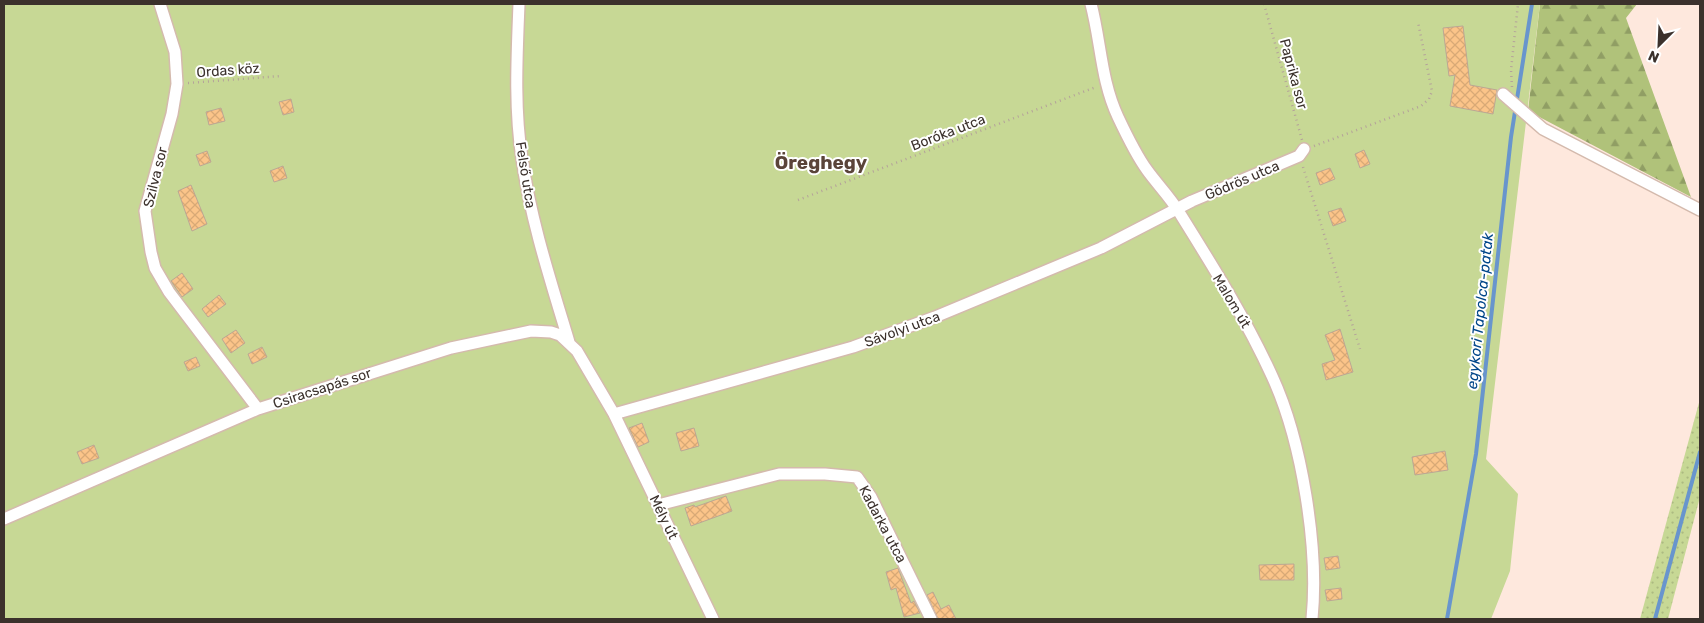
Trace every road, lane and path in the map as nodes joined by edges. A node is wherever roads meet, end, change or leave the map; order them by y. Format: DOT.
graph roads {
  1 [pos="160,4"];
  2 [pos="520,4"];
  3 [pos="1091,4"];
  4 [pos="1264,4"];
  5 [pos="1518,4"];
  6 [pos="1418,22"];
  7 [pos="281,76"];
  8 [pos="177,84"];
  9 [pos="1105,84"];
  10 [pos="1503,94"];
  11 [pos="1513,102"];
  12 [pos="1302,153"];
  13 [pos="798,200"];
  14 [pos="1178,210"];
  15 [pos="1700,210"];
  16 [pos="569,342"];
  17 [pos="1360,349"];
  18 [pos="258,409"];
  19 [pos="614,414"];
  20 [pos="658,505"];
  21 [pos="4,519"];
  22 [pos="713,619"];
  23 [pos="932,619"];
  24 [pos="1312,619"];
  1 -- 8 [label="street, Szilva sor"];
  2 -- 16 [label="street, Felső utca"];
  3 -- 9 [label="street, Malom út"];
  4 -- 12 [label="path, Paprika sor"];
  5 -- 11 [label="path"];
  6 -- 12 [label="path"];
  7 -- 8 [label="path, Ordas köz"];
  8 -- 18 [label="street, Szilva sor"];
  9 -- 13 [label="path, Boróka utca"];
  9 -- 14 [label="street, Malom út"];
  10 -- 11 [label="street"];
  11 -- 15 [label="street"];
  12 -- 14 [label="street, Gödrös utca"];
  12 -- 17 [label="path, Paprika sor"];
  14 -- 19 [label="street, Sávolyi utca"];
  14 -- 24 [label="street, Malom út"];
  16 -- 18 [label="street, Csiracsapás sor"];
  16 -- 19 [label="street, Csiracsapás sor"];
  18 -- 21 [label="street, Csiracsapás sor"];
  19 -- 20 [label="street, Mély út"];
  20 -- 22 [label="street, Mély út"];
  20 -- 23 [label="street, Kadarka utca"];
}
